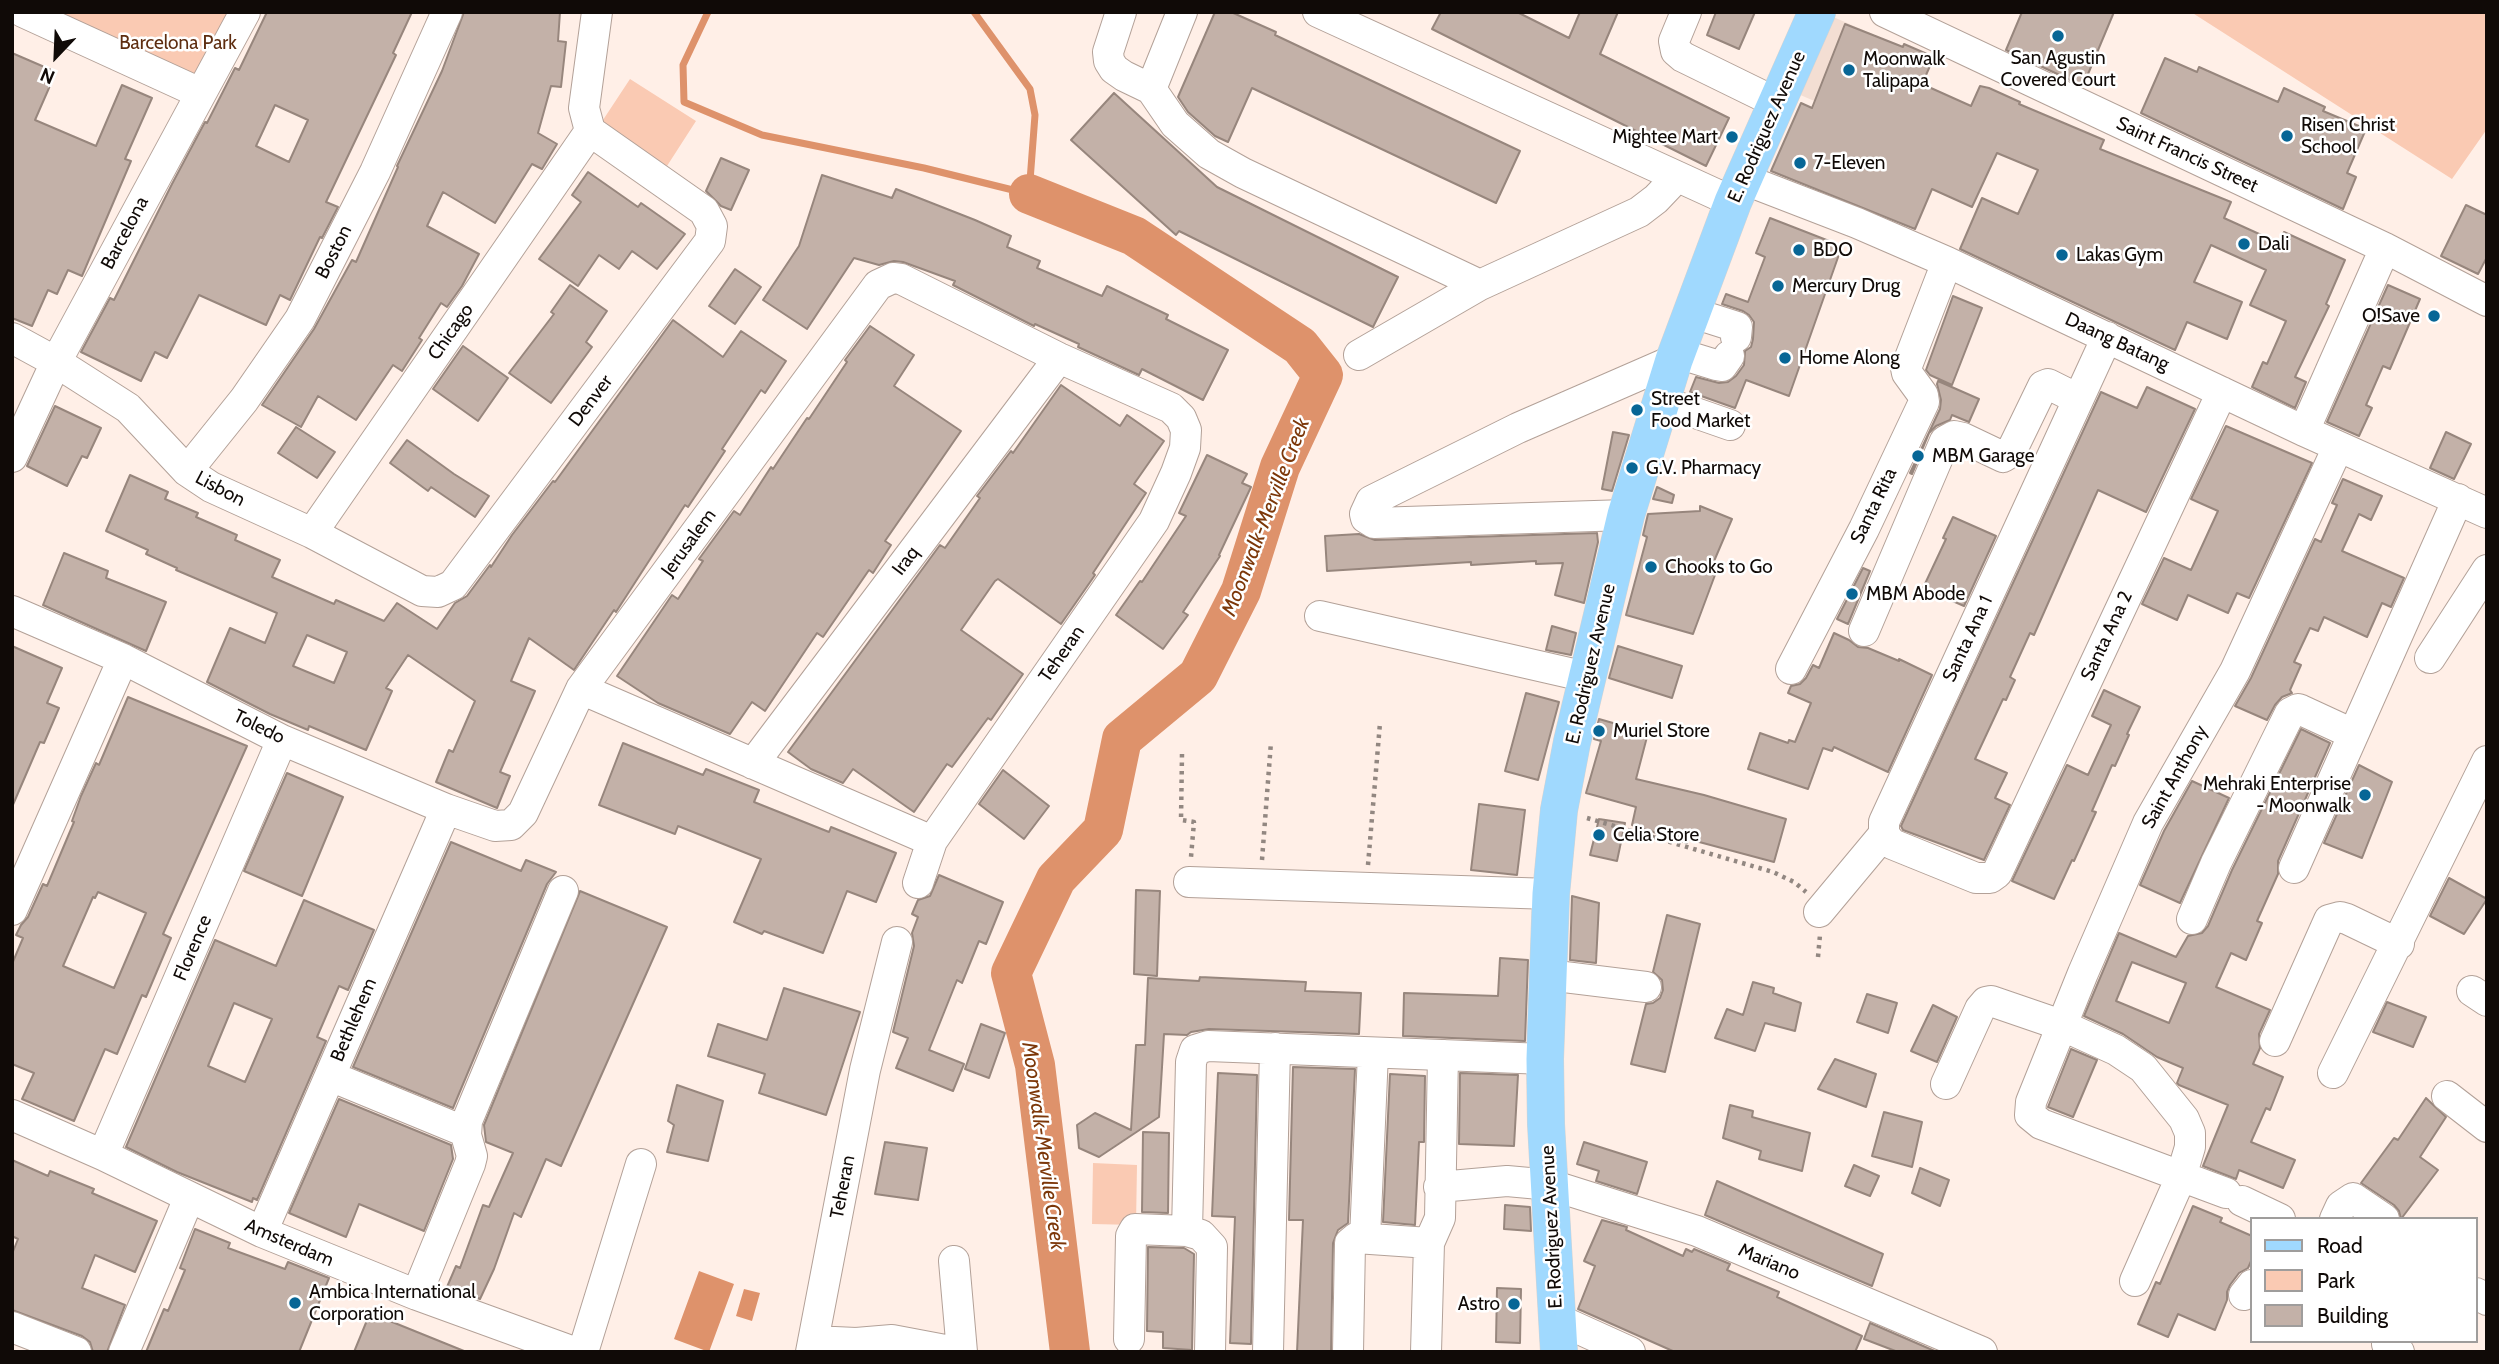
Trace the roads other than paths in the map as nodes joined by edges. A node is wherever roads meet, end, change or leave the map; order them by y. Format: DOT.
graph roads {
  1 [pos="23,12"];
  2 [pos="245,12"];
  3 [pos="447,12"];
  4 [pos="597,12"];
  5 [pos="1121,12"];
  6 [pos="1182,12"];
  7 [pos="1318,12"];
  8 [pos="1686,12"];
  9 [pos="1817,12"];
  10 [pos="1885,12"];
  11 [pos="1677,26"];
  12 [pos="1151,89"];
  13 [pos="200,93"];
  14 [pos="1777,103"];
  15 [pos="590,131"];
  16 [pos="1676,178"];
  17 [pos="1738,191"];
  18 [pos="2385,248"];
  19 [pos="1947,262"];
  20 [pos="1480,285"];
  21 [pos="2487,302"];
  22 [pos="1693,313"];
  23 [pos="2107,337"];
  24 [pos="12,338"];
  25 [pos="1359,355"];
  26 [pos="1676,356"];
  27 [pos="1059,358"];
  28 [pos="56,362"];
  29 [pos="2221,392"];
  30 [pos="2078,399"];
  31 [pos="1661,401"];
  32 [pos="1730,425"];
  33 [pos="2304,431"];
  34 [pos="2338,447"];
  35 [pos="12,457"];
  36 [pos="187,471"];
  37 [pos="2458,499"];
  38 [pos="2487,513"];
  39 [pos="1626,515"];
  40 [pos="312,533"];
  41 [pos="2487,570"];
  42 [pos="453,586"];
  43 [pos="12,611"];
  44 [pos="1320,616"];
  45 [pos="1864,631"];
  46 [pos="2430,658"];
  47 [pos="123,659"];
  48 [pos="1791,669"];
  49 [pos="1587,677"];
  50 [pos="581,689"];
  51 [pos="2353,734"];
  52 [pos="282,740"];
  53 [pos="2487,761"];
  54 [pos="753,764"];
  55 [pos="446,809"];
  56 [pos="511,825"];
  57 [pos="1884,834"];
  58 [pos="932,841"];
  59 [pos="2294,868"];
  60 [pos="918,883"];
  61 [pos="1189,883"];
  62 [pos="563,891"];
  63 [pos="1551,894"];
  64 [pos="12,911"];
  65 [pos="1819,912"];
  66 [pos="2192,919"];
  67 [pos="897,942"];
  68 [pos="2399,944"];
  69 [pos="1548,975"];
  70 [pos="1646,987"];
  71 [pos="2061,1026"];
  72 [pos="2275,1041"];
  73 [pos="1275,1048"];
  74 [pos="1373,1053"];
  75 [pos="1443,1055"];
  76 [pos="1545,1059"];
  77 [pos="2333,1073"];
  78 [pos="330,1076"];
  79 [pos="1946,1084"];
  80 [pos="2447,1096"];
  81 [pos="12,1115"];
  82 [pos="2487,1127"];
  83 [pos="466,1132"];
  84 [pos="103,1155"];
  85 [pos="641,1164"];
  86 [pos="2181,1177"];
  87 [pos="1551,1185"];
  88 [pos="1439,1187"];
  89 [pos="188,1198"];
  90 [pos="2276,1217"];
  91 [pos="2337,1217"];
  92 [pos="2381,1217"];
  93 [pos="1187,1231"];
  94 [pos="262,1232"];
  95 [pos="1365,1238"];
  96 [pos="1429,1243"];
  97 [pos="954,1261"];
  98 [pos="2135,1281"];
  99 [pos="421,1284"];
  100 [pos="12,1327"];
  101 [pos="1558,1335"];
  102 [pos="1129,1339"];
  103 [pos="812,1346"];
  104 [pos="953,1351"];
  105 [pos="76,1352"];
  106 [pos="124,1352"];
  107 [pos="574,1352"];
  108 [pos="583,1352"];
  109 [pos="1210,1352"];
  110 [pos="1268,1352"];
  111 [pos="1348,1352"];
  112 [pos="1426,1352"];
  113 [pos="1630,1352"];
  114 [pos="1982,1352"];
  1 -- 13 [label="street"];
  2 -- 13 [label="street, Barcelona"];
  3 -- 36 [label="street, Boston"];
  4 -- 15 [label="street"];
  5 -- 12 [label="street"];
  6 -- 12 [label="street"];
  7 -- 16 [label="street, Daang Batang"];
  8 -- 11 [label="street"];
  9 -- 14 [label="main road, E. Rodriguez Avenue"];
  10 -- 18 [label="street, Saint Francis Street"];
  11 -- 14 [label="street"];
  12 -- 20 [label="street"];
  13 -- 28 [label="street, Barcelona"];
  14 -- 17 [label="main road, E. Rodriguez Avenue"];
  15 -- 40 [label="street, Chicago"];
  15 -- 42 [label="street, Denver"];
  16 -- 17 [label="street, Daang Batang"];
  16 -- 20 [label="street"];
  17 -- 19 [label="street, Daang Batang"];
  17 -- 22 [label="main road, E. Rodriguez Avenue"];
  18 -- 21 [label="street, Saint Francis Street"];
  18 -- 33 [label="street"];
  19 -- 23 [label="street, Daang Batang"];
  19 -- 48 [label="street, Santa Rita"];
  20 -- 25 [label="street"];
  22 -- 26 [label="main road, E. Rodriguez Avenue"];
  22 -- 26 [label="street"];
  23 -- 29 [label="street, Daang Batang"];
  23 -- 30 [label="street, Santa Ana 1"];
  24 -- 28 [label="street, Lisbon"];
  26 -- 31 [label="main road, E. Rodriguez Avenue"];
  26 -- 39 [label="street"];
  27 -- 50 [label="street, Jerusalem"];
  27 -- 54 [label="street, Iraq"];
  27 -- 58 [label="street, Teheran"];
  28 -- 35 [label="street, Barcelona"];
  28 -- 36 [label="street, Lisbon"];
  29 -- 33 [label="street, Daang Batang"];
  29 -- 57 [label="street, Santa Ana 2"];
  30 -- 45 [label="street"];
  30 -- 57 [label="street, Santa Ana 1"];
  31 -- 32 [label="street"];
  31 -- 39 [label="main road, E. Rodriguez Avenue"];
  33 -- 34 [label="street, Daang Batang"];
  34 -- 37 [label="street, Daang Batang"];
  34 -- 71 [label="street, Saint Anthony"];
  36 -- 40 [label="street, Lisbon"];
  37 -- 38 [label="street, Daang Batang"];
  37 -- 51 [label="street"];
  39 -- 49 [label="main road, E. Rodriguez Avenue"];
  40 -- 42 [label="street, Lisbon"];
  41 -- 46 [label="street"];
  43 -- 47 [label="street, Toledo"];
  44 -- 49 [label="street"];
  47 -- 52 [label="street, Toledo"];
  47 -- 64 [label="street"];
  49 -- 63 [label="main road, E. Rodriguez Avenue"];
  50 -- 54 [label="street"];
  50 -- 56 [label="street, Jerusalem"];
  51 -- 59 [label="street"];
  51 -- 66 [label="street"];
  52 -- 55 [label="street, Toledo"];
  52 -- 84 [label="street, Florence"];
  53 -- 68 [label="street"];
  54 -- 58 [label="street"];
  55 -- 56 [label="street, Toledo"];
  55 -- 78 [label="street, Bethlehem"];
  57 -- 65 [label="street"];
  58 -- 60 [label="street, Teheran"];
  61 -- 63 [label="street"];
  62 -- 83 [label="street"];
  63 -- 69 [label="main road, E. Rodriguez Avenue"];
  67 -- 103 [label="street, Teheran"];
  68 -- 72 [label="street"];
  68 -- 77 [label="street"];
  69 -- 70 [label="street"];
  69 -- 76 [label="main road, E. Rodriguez Avenue"];
  71 -- 79 [label="street"];
  71 -- 86 [label="street"];
  71 -- 86 [label="street, Saint Anthony"];
  73 -- 74 [label="street"];
  73 -- 93 [label="street"];
  73 -- 110 [label="street"];
  74 -- 75 [label="street"];
  74 -- 95 [label="street"];
  75 -- 76 [label="street"];
  75 -- 88 [label="street"];
  76 -- 87 [label="main road, E. Rodriguez Avenue"];
  78 -- 83 [label="street"];
  78 -- 94 [label="street, Bethlehem"];
  80 -- 82 [label="street"];
  81 -- 84 [label="street, Amsterdam"];
  83 -- 99 [label="street"];
  84 -- 89 [label="street, Amsterdam"];
  85 -- 108 [label="street"];
  86 -- 90 [label="street"];
  86 -- 98 [label="street"];
  87 -- 88 [label="street, Mariano"];
  87 -- 101 [label="main road, E. Rodriguez Avenue"];
  87 -- 114 [label="street, Mariano"];
  88 -- 96 [label="street"];
  89 -- 94 [label="street, Amsterdam"];
  89 -- 106 [label="street"];
  91 -- 92 [label="street"];
  93 -- 102 [label="street"];
  93 -- 109 [label="street"];
  94 -- 107 [label="street, Amsterdam"];
  95 -- 96 [label="street"];
  95 -- 111 [label="street"];
  96 -- 112 [label="street"];
  97 -- 104 [label="street"];
  100 -- 105 [label="street"];
  101 -- 113 [label="street"];
  103 -- 104 [label="street"];
}
